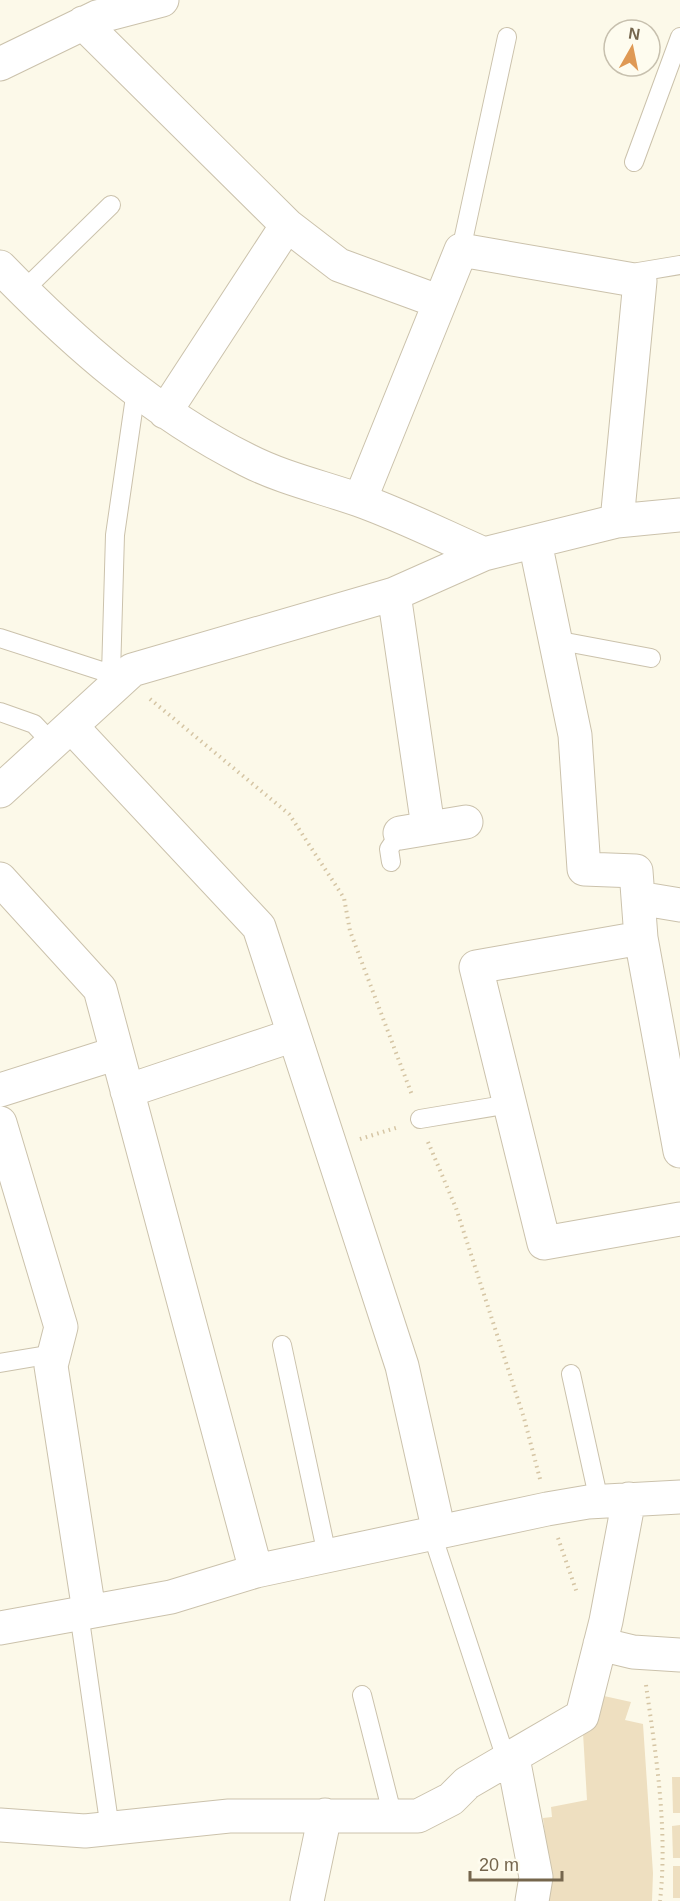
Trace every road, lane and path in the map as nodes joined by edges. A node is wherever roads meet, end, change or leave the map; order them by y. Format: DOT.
graph roads {
  1 [pos="162,0"];
  2 [pos="92,13"];
  3 [pos="507,37"];
  4 [pos="680,37"];
  5 [pos="0,64"];
  6 [pos="634,162"];
  7 [pos="111,205"];
  8 [pos="287,225"];
  9 [pos="461,250"];
  10 [pos="680,265"];
  11 [pos="0,267"];
  12 [pos="634,280"];
  13 [pos="23,291"];
  14 [pos="440,302"];
  15 [pos="136,390"];
  16 [pos="165,412"];
  17 [pos="360,501"];
  18 [pos="680,515"];
  19 [pos="617,521"];
  20 [pos="535,542"];
  21 [pos="484,554"];
  22 [pos="394,594"];
  23 [pos="0,638"];
  24 [pos="555,639"];
  25 [pos="651,658"];
  26 [pos="118,677"];
  27 [pos="0,712"];
  28 [pos="61,735"];
  29 [pos="0,791"];
  30 [pos="466,822"];
  31 [pos="0,879"];
  32 [pos="638,898"];
  33 [pos="680,905"];
  34 [pos="641,938"];
  35 [pos="294,1035"];
  36 [pos="117,1053"];
  37 [pos="0,1090"];
  38 [pos="127,1090"];
  39 [pos="510,1104"];
  40 [pos="420,1119"];
  41 [pos="0,1123"];
  42 [pos="331,1149"];
  43 [pos="680,1151"];
  44 [pos="680,1219"];
  45 [pos="282,1345"];
  46 [pos="53,1354"];
  47 [pos="0,1363"];
  48 [pos="571,1374"];
  49 [pos="680,1497"];
  50 [pos="614,1500"];
  51 [pos="547,1509"];
  52 [pos="436,1533"];
  53 [pos="327,1555"];
  54 [pos="256,1571"];
  55 [pos="578,1598"];
  56 [pos="84,1612"];
  57 [pos="0,1628"];
  58 [pos="600,1644"];
  59 [pos="680,1655"];
  60 [pos="642,1674"];
  61 [pos="362,1695"];
  62 [pos="510,1760"];
  63 [pos="325,1815"];
  64 [pos="393,1817"];
  65 [pos="0,1826"];
  66 [pos="110,1829"];
  67 [pos="307,1901"];
  68 [pos="532,1901"];
  69 [pos="660,1901"];
  1 -- 2 [label="street"];
  2 -- 5 [label="street"];
  2 -- 8 [label="street"];
  3 -- 9 [label="lane"];
  4 -- 6 [label="lane"];
  7 -- 13 [label="lane"];
  8 -- 14 [label="street"];
  8 -- 16 [label="street"];
  9 -- 12 [label="street"];
  9 -- 14 [label="street"];
  10 -- 12 [label="lane"];
  11 -- 13 [label="street"];
  12 -- 19 [label="street"];
  13 -- 15 [label="street"];
  14 -- 17 [label="street"];
  15 -- 16 [label="street"];
  15 -- 26 [label="lane"];
  16 -- 17 [label="street"];
  17 -- 21 [label="street"];
  18 -- 19 [label="street"];
  19 -- 20 [label="street"];
  20 -- 21 [label="street"];
  20 -- 24 [label="street"];
  21 -- 22 [label="street"];
  22 -- 26 [label="street"];
  22 -- 30 [label="street"];
  23 -- 26 [label="lane"];
  24 -- 25 [label="lane"];
  24 -- 32 [label="street"];
  26 -- 28 [label="street"];
  26 -- 40 [label="path"];
  27 -- 28 [label="lane"];
  28 -- 29 [label="street"];
  28 -- 35 [label="street"];
  31 -- 36 [label="street"];
  32 -- 33 [label="street"];
  32 -- 34 [label="street"];
  34 -- 39 [label="street"];
  34 -- 43 [label="street"];
  35 -- 38 [label="street"];
  35 -- 42 [label="street"];
  36 -- 37 [label="street"];
  36 -- 38 [label="street"];
  38 -- 54 [label="street"];
  39 -- 40 [label="lane"];
  39 -- 44 [label="street"];
  40 -- 42 [label="path"];
  40 -- 51 [label="path"];
  41 -- 46 [label="street"];
  42 -- 52 [label="street"];
  45 -- 53 [label="lane"];
  46 -- 47 [label="lane"];
  46 -- 56 [label="street"];
  48 -- 50 [label="lane"];
  49 -- 50 [label="street"];
  50 -- 51 [label="street"];
  50 -- 58 [label="street"];
  51 -- 52 [label="street"];
  51 -- 55 [label="path"];
  52 -- 53 [label="street"];
  52 -- 62 [label="lane"];
  53 -- 54 [label="street"];
  54 -- 56 [label="street"];
  56 -- 57 [label="street"];
  56 -- 66 [label="lane"];
  58 -- 59 [label="street"];
  58 -- 62 [label="street"];
  60 -- 69 [label="path"];
  61 -- 64 [label="lane"];
  62 -- 64 [label="street"];
  62 -- 68 [label="street"];
  63 -- 64 [label="street"];
  63 -- 66 [label="street"];
  63 -- 67 [label="street"];
  65 -- 66 [label="street"];
}
